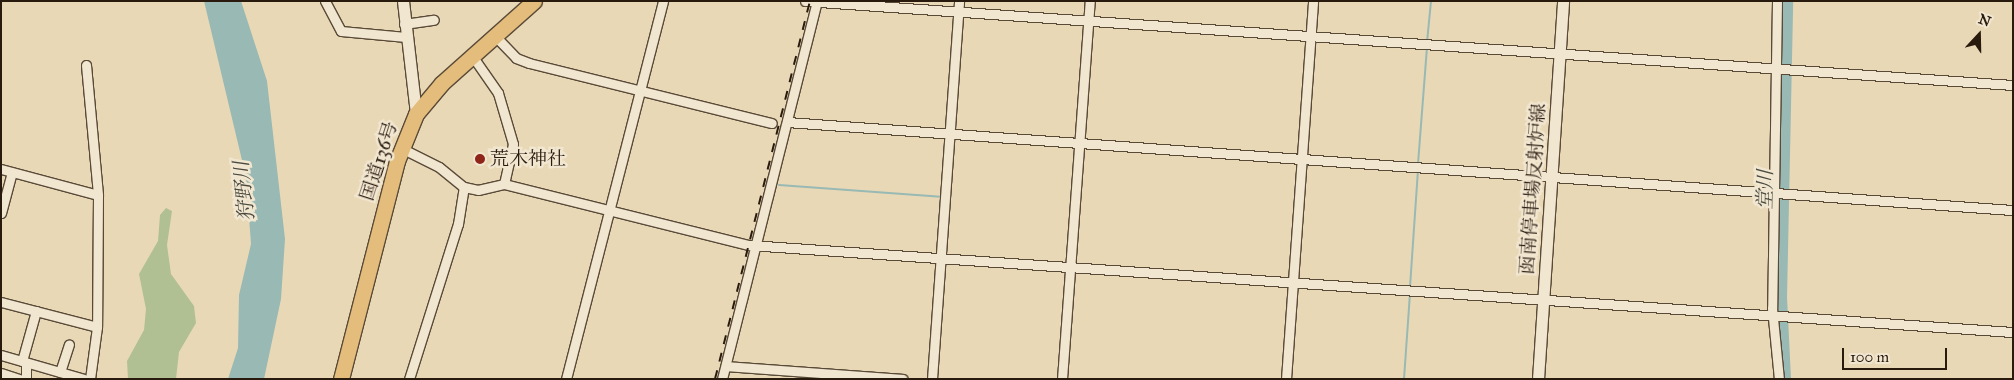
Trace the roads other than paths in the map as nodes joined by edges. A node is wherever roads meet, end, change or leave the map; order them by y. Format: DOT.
graph roads {
  1 [pos="326,1"];
  2 [pos="403,1"];
  3 [pos="534,1"];
  4 [pos="663,1"];
  5 [pos="805,1"];
  6 [pos="1090,1"];
  7 [pos="1313,1"];
  8 [pos="1563,1"];
  9 [pos="1776,1"];
  10 [pos="817,2"];
  11 [pos="958,6"];
  12 [pos="434,20"];
  13 [pos="1088,21"];
  14 [pos="404,24"];
  15 [pos="1310,36"];
  16 [pos="406,37"];
  17 [pos="496,37"];
  18 [pos="1560,54"];
  19 [pos="473,57"];
  20 [pos="86,65"];
  21 [pos="1777,70"];
  22 [pos="2013,85"];
  23 [pos="640,90"];
  24 [pos="416,114"];
  25 [pos="787,122"];
  26 [pos="772,123"];
  27 [pos="950,134"];
  28 [pos="1080,144"];
  29 [pos="401,148"];
  30 [pos="1302,160"];
  31 [pos="1,169"];
  32 [pos="12,172"];
  33 [pos="1551,177"];
  34 [pos="504,184"];
  35 [pos="464,187"];
  36 [pos="1776,193"];
  37 [pos="98,195"];
  38 [pos="2013,210"];
  39 [pos="609,211"];
  40 [pos="1,213"];
  41 [pos="756,246"];
  42 [pos="941,258"];
  43 [pos="1071,267"];
  44 [pos="1293,282"];
  45 [pos="1,302"];
  46 [pos="1543,303"];
  47 [pos="36,311"];
  48 [pos="1773,315"];
  49 [pos="97,327"];
  50 [pos="2013,332"];
  51 [pos="69,344"];
  52 [pos="1,355"];
  53 [pos="24,362"];
  54 [pos="726,366"];
  55 [pos="60,372"];
  56 [pos="1,373"];
  57 [pos="856,377"];
  58 [pos="20,379"];
  59 [pos="26,379"];
  60 [pos="84,379"];
  61 [pos="90,379"];
  62 [pos="341,379"];
  63 [pos="409,379"];
  64 [pos="566,379"];
  65 [pos="722,379"];
  66 [pos="903,379"];
  67 [pos="932,379"];
  68 [pos="1062,379"];
  69 [pos="1286,379"];
  70 [pos="1538,379"];
  71 [pos="1779,379"];
  1 -- 16 [label="street"];
  2 -- 14 [label="main road"];
  3 -- 17 [label="highway, 国道136号"];
  4 -- 23 [label="street"];
  5 -- 10 [label="street"];
  6 -- 13 [label="street"];
  7 -- 15 [label="street"];
  8 -- 18 [label="main road, 函南停車場反射炉線"];
  9 -- 21 [label="street"];
  10 -- 11 [label="street"];
  10 -- 25 [label="street"];
  11 -- 13 [label="street"];
  11 -- 27 [label="street"];
  12 -- 14 [label="street"];
  13 -- 15 [label="street"];
  13 -- 28 [label="street"];
  14 -- 16 [label="main road"];
  15 -- 18 [label="street"];
  15 -- 30 [label="street"];
  16 -- 24 [label="main road"];
  17 -- 19 [label="highway, 国道136号"];
  17 -- 23 [label="street"];
  18 -- 21 [label="street"];
  18 -- 33 [label="main road, 函南停車場反射炉線"];
  19 -- 24 [label="highway, 国道136号"];
  19 -- 34 [label="street"];
  20 -- 37 [label="street"];
  21 -- 22 [label="street"];
  21 -- 36 [label="street"];
  23 -- 26 [label="street"];
  23 -- 39 [label="street"];
  24 -- 29 [label="highway, 国道136号"];
  25 -- 27 [label="street"];
  25 -- 41 [label="street"];
  27 -- 28 [label="street"];
  27 -- 42 [label="street"];
  28 -- 30 [label="street"];
  28 -- 43 [label="street"];
  29 -- 35 [label="street"];
  29 -- 62 [label="highway, 国道136号"];
  30 -- 33 [label="street"];
  30 -- 44 [label="street"];
  31 -- 32 [label="street"];
  32 -- 37 [label="street"];
  32 -- 40 [label="street"];
  33 -- 36 [label="street"];
  33 -- 46 [label="main road, 函南停車場反射炉線"];
  34 -- 35 [label="street"];
  34 -- 39 [label="street"];
  35 -- 63 [label="street"];
  36 -- 38 [label="street"];
  36 -- 48 [label="street"];
  37 -- 49 [label="street"];
  39 -- 41 [label="street"];
  39 -- 64 [label="street"];
  41 -- 42 [label="street"];
  41 -- 54 [label="street"];
  42 -- 43 [label="street"];
  42 -- 67 [label="street"];
  43 -- 44 [label="street"];
  43 -- 68 [label="street"];
  44 -- 46 [label="street"];
  44 -- 69 [label="street"];
  45 -- 47 [label="street"];
  46 -- 48 [label="street"];
  46 -- 70 [label="main road, 函南停車場反射炉線"];
  47 -- 49 [label="street"];
  47 -- 53 [label="street"];
  48 -- 50 [label="street"];
  48 -- 71 [label="street"];
  49 -- 61 [label="street"];
  51 -- 55 [label="street"];
  52 -- 53 [label="street"];
  53 -- 55 [label="street"];
  53 -- 59 [label="street"];
  54 -- 57 [label="street"];
  54 -- 65 [label="street"];
  55 -- 60 [label="street"];
  56 -- 58 [label="street"];
  57 -- 66 [label="street"];
}
